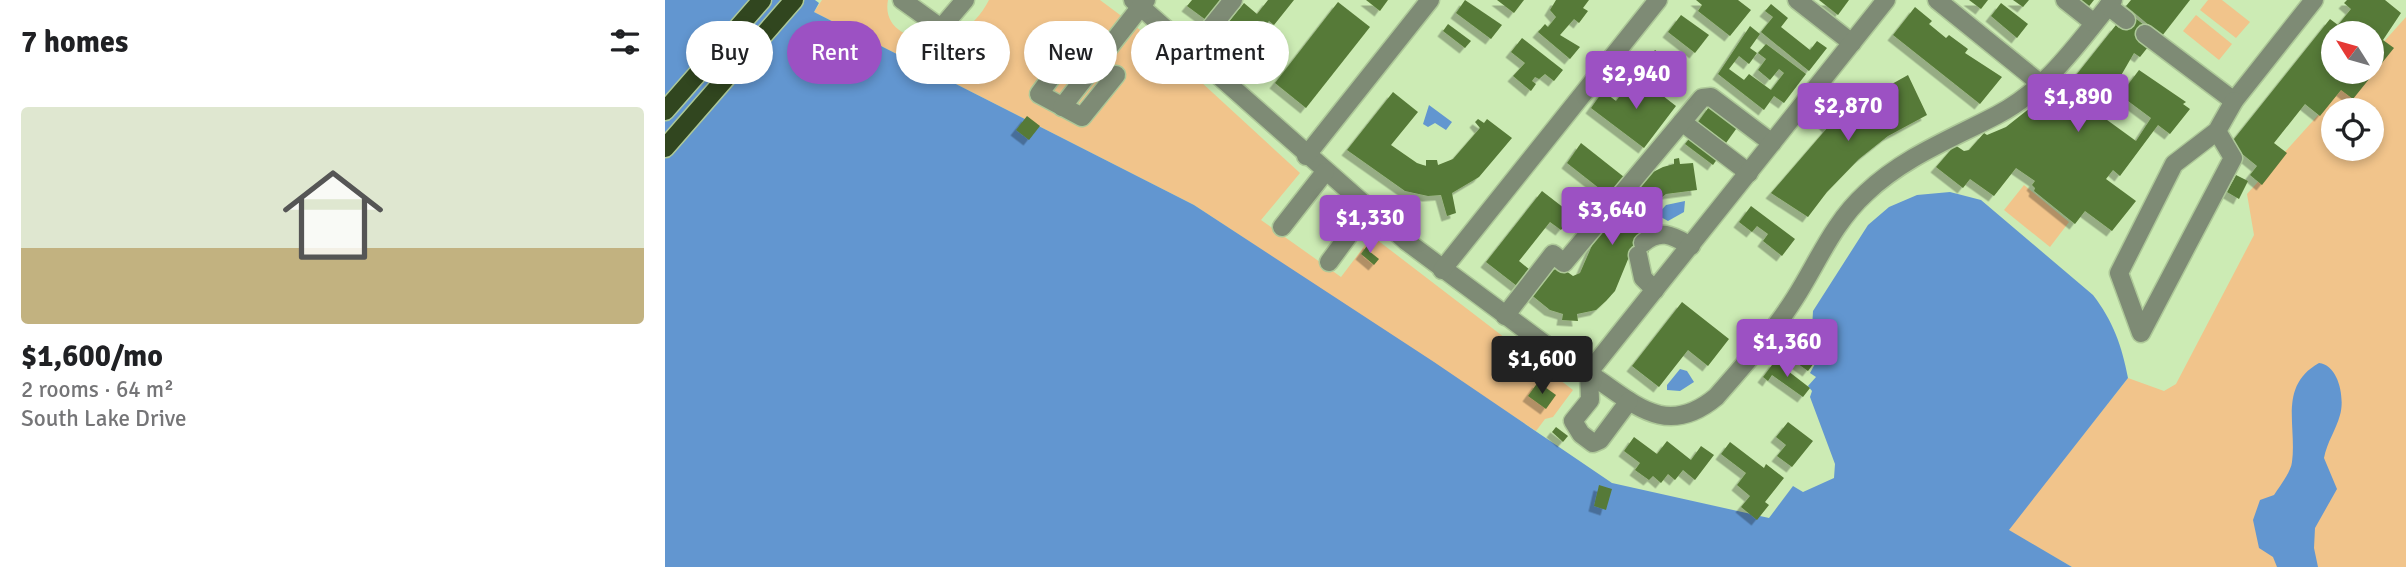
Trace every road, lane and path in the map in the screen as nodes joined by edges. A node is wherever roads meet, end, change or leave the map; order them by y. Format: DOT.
graph roads {
  1 [pos="762,0"];
  2 [pos="794,0"];
  3 [pos="902,0"];
  4 [pos="965,0"];
  5 [pos="1233,0"];
  6 [pos="1430,0"];
  7 [pos="1658,0"];
  8 [pos="1797,0"];
  9 [pos="1887,0"];
  10 [pos="1937,0"];
  11 [pos="2065,0"];
  12 [pos="2314,0"];
  13 [pos="1140,2"];
  14 [pos="2110,3"];
  15 [pos="2126,20"];
  16 [pos="1160,21"];
  17 [pos="1216,21"];
  18 [pos="2094,23"];
  19 [pos="2145,34"];
  20 [pos="1852,43"];
  21 [pos="1046,84"];
  22 [pos="1109,84"];
  23 [pos="1228,84"];
  24 [pos="2041,84"];
  25 [pos="2234,101"];
  26 [pos="1062,107"];
  27 [pos="665,111"];
  28 [pos="1682,122"];
  29 [pos="2217,131"];
  30 [pos="1772,143"];
  31 [pos="665,148"];
  32 [pos="1306,156"];
  33 [pos="1325,172"];
  34 [pos="1749,173"];
  35 [pos="1368,209"];
  36 [pos="1282,227"];
  37 [pos="1691,246"];
  38 [pos="1329,262"];
  39 [pos="1442,270"];
  40 [pos="1655,290"];
  41 [pos="1505,316"];
  42 [pos="1590,372"];
  43 [pos="1629,401"];
  1 -- 27 [label="main road"];
  2 -- 31 [label="main road"];
  3 -- 4 [label="street"];
  5 -- 17 [label="street"];
  6 -- 32 [label="street"];
  7 -- 39 [label="street"];
  8 -- 20 [label="street"];
  9 -- 20 [label="street"];
  10 -- 24 [label="street"];
  11 -- 18 [label="street"];
  12 -- 25 [label="street"];
  13 -- 16 [label="street"];
  13 -- 26 [label="street"];
  14 -- 15 [label="street"];
  14 -- 18 [label="street"];
  18 -- 24 [label="street"];
  19 -- 25 [label="street"];
  20 -- 30 [label="street"];
  21 -- 26 [label="street"];
  22 -- 26 [label="street"];
  23 -- 32 [label="street"];
  24 -- 43 [label="street"];
  25 -- 29 [label="street"];
  28 -- 30 [label="street"];
  28 -- 34 [label="street"];
  28 -- 41 [label="street"];
  29 -- 29 [label="street"];
  30 -- 34 [label="street"];
  32 -- 33 [label="street"];
  33 -- 35 [label="street"];
  33 -- 36 [label="street"];
  34 -- 37 [label="street"];
  35 -- 38 [label="street"];
  35 -- 39 [label="street"];
  37 -- 40 [label="street"];
  37 -- 40 [label="street"];
  39 -- 41 [label="street"];
  40 -- 42 [label="street"];
  41 -- 42 [label="street"];
  42 -- 43 [label="street"];
  42 -- 43 [label="street"];
}
